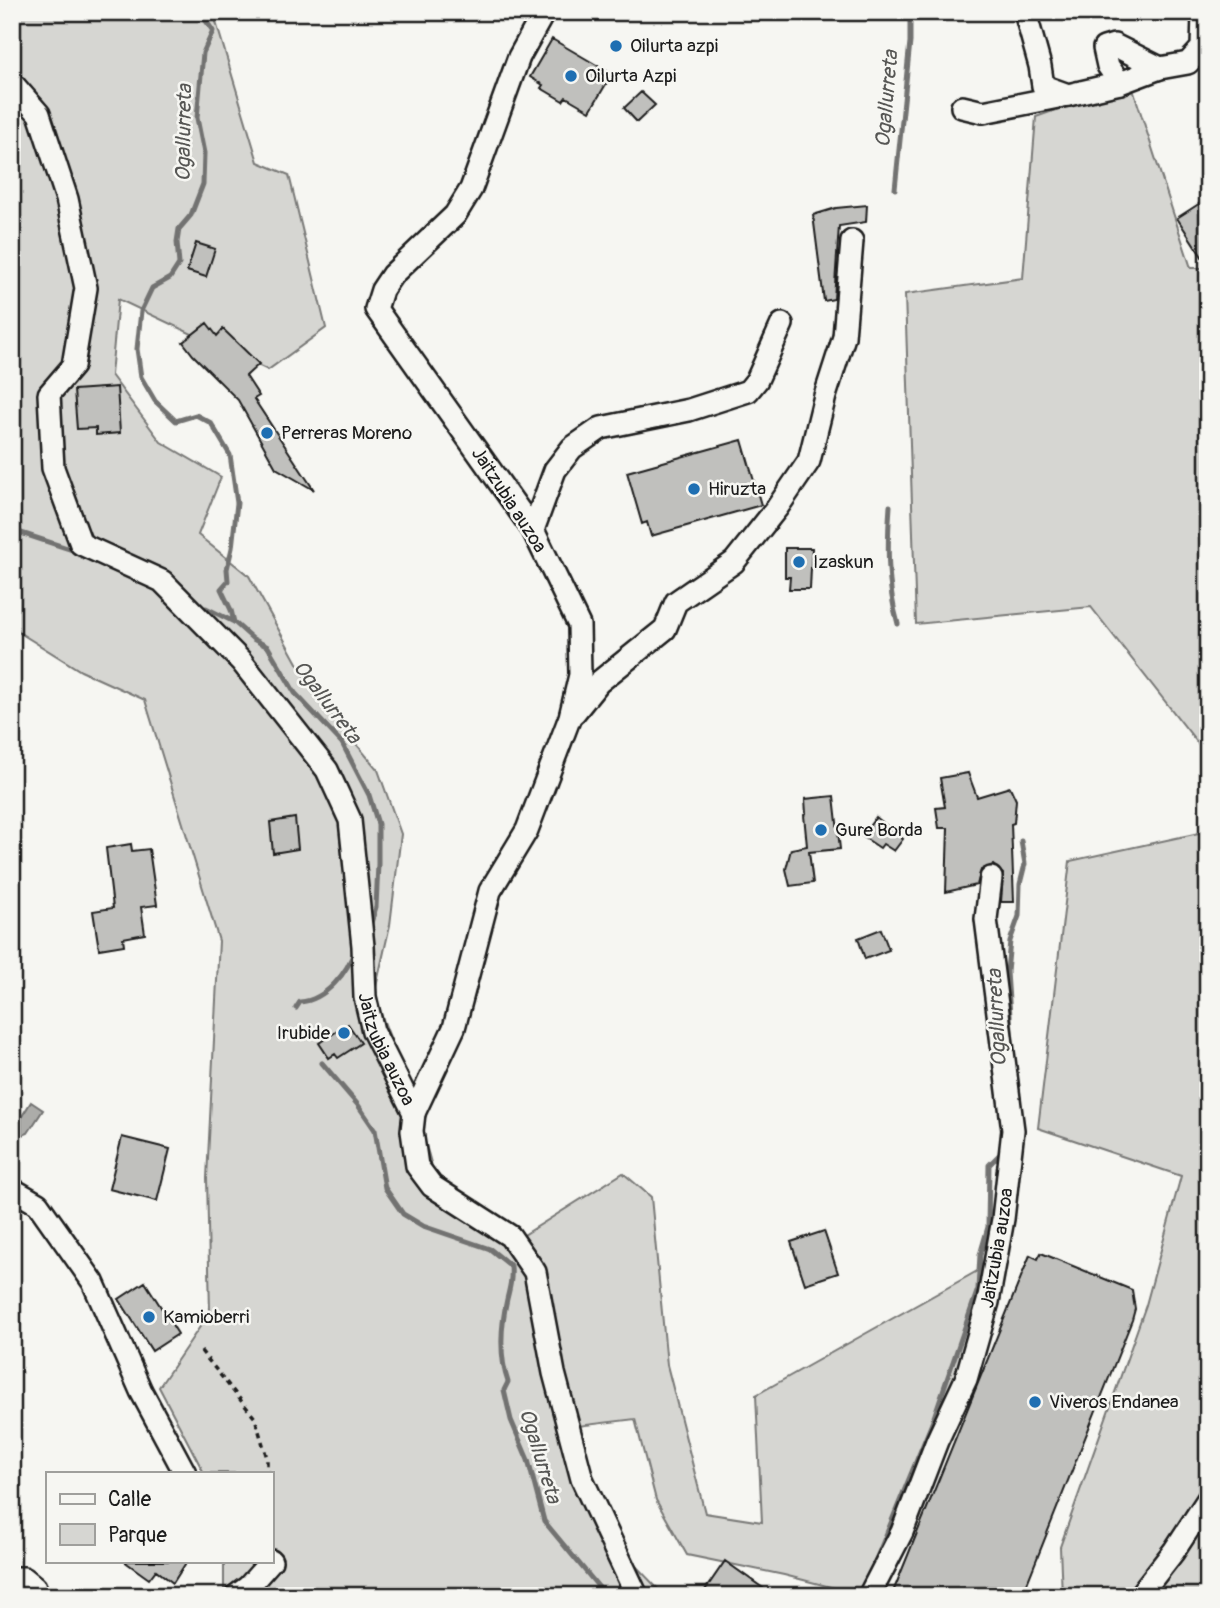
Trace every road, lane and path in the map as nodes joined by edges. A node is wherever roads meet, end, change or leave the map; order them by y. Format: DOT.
graph roads {
  1 [pos="544,12"];
  2 [pos="1024,12"];
  3 [pos="1203,12"];
  4 [pos="1160,68"];
  5 [pos="12,83"];
  6 [pos="1120,83"];
  7 [pos="1068,95"];
  8 [pos="962,107"];
  9 [pos="852,241"];
  10 [pos="782,324"];
  11 [pos="533,530"];
  12 [pos="570,717"];
  13 [pos="991,878"];
  14 [pos="414,1113"];
  15 [pos="12,1189"];
  16 [pos="201,1351"];
  17 [pos="184,1472"];
  18 [pos="267,1472"];
  19 [pos="1205,1508"];
  20 [pos="270,1562"];
  21 [pos="271,1562"];
  22 [pos="12,1578"];
  23 [pos="38,1596"];
  24 [pos="236,1596"];
  25 [pos="262,1596"];
  26 [pos="637,1596"];
  27 [pos="869,1596"];
  28 [pos="1139,1596"];
  1 -- 11 [label="street, Jaitzubia auzoa"];
  2 -- 7 [label="street"];
  3 -- 4 [label="street"];
  4 -- 6 [label="street"];
  4 -- 6 [label="street"];
  5 -- 14 [label="street, Jaitzubia auzoa"];
  6 -- 7 [label="street"];
  7 -- 8 [label="street"];
  9 -- 12 [label="street"];
  10 -- 11 [label="street"];
  11 -- 12 [label="street, Jaitzubia auzoa"];
  12 -- 14 [label="street, Jaitzubia auzoa"];
  13 -- 27 [label="street, Jaitzubia auzoa"];
  14 -- 26 [label="street, Jaitzubia auzoa"];
  15 -- 17 [label="street"];
  16 -- 18 [label="path"];
  19 -- 28 [label="street"];
  20 -- 24 [label="street"];
  21 -- 25 [label="street"];
  22 -- 23 [label="street"];
}
